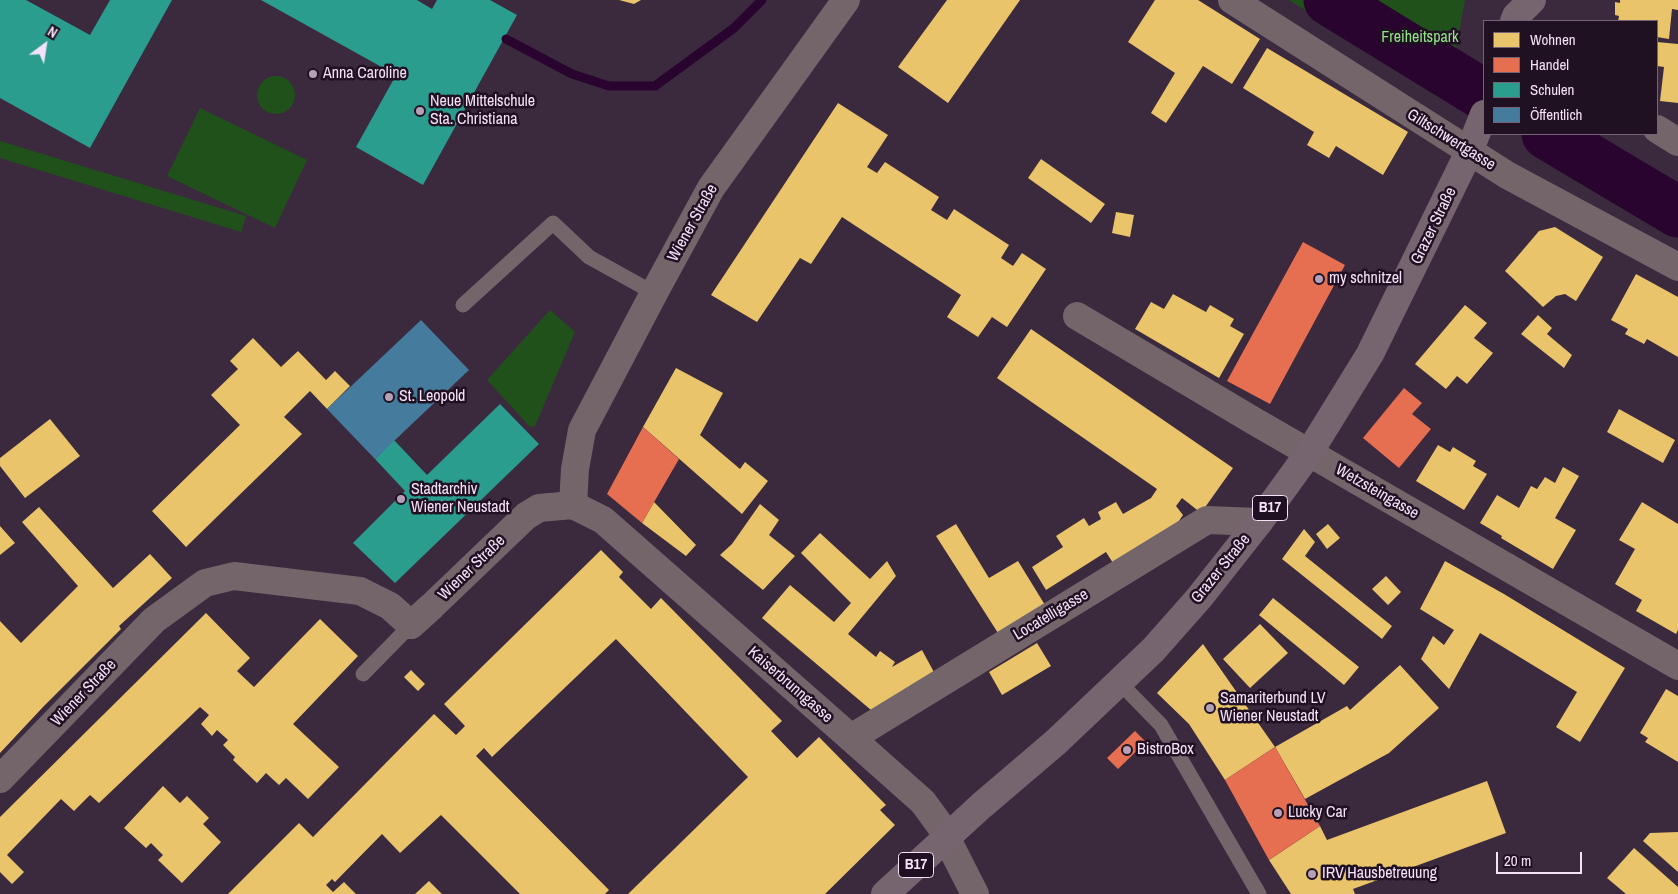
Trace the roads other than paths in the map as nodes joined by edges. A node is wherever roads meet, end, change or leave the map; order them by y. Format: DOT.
graph roads {
  1 [pos="846,0"];
  2 [pos="1232,0"];
  3 [pos="1483,117"];
  4 [pos="1658,130"];
  5 [pos="1678,142"];
  6 [pos="1469,152"];
  7 [pos="1678,267"];
  8 [pos="654,293"];
  9 [pos="464,305"];
  10 [pos="1076,316"];
  11 [pos="1309,453"];
  12 [pos="573,505"];
  13 [pos="1259,522"];
  14 [pos="411,625"];
  15 [pos="1678,666"];
  16 [pos="363,674"];
  17 [pos="1119,682"];
  18 [pos="851,738"];
  19 [pos="0,779"];
  20 [pos="946,837"];
  21 [pos="885,894"];
  22 [pos="975,894"];
  23 [pos="1259,894"];
  1 -- 8 [label="street, Wiener Straße"];
  2 -- 6 [label="street, Giltschwertgasse"];
  3 -- 6 [label="main road, Grazer Straße / B17"];
  4 -- 5 [label="street"];
  6 -- 7 [label="street, Giltschwertgasse"];
  6 -- 11 [label="main road, Grazer Straße / B17"];
  8 -- 9 [label="lane"];
  8 -- 12 [label="street, Wiener Straße"];
  10 -- 11 [label="street, Wetzsteingasse"];
  11 -- 13 [label="main road, Grazer Straße / B17"];
  11 -- 15 [label="street, Wetzsteingasse"];
  12 -- 14 [label="street, Wiener Straße"];
  12 -- 18 [label="street, Kaiserbrunngasse"];
  13 -- 17 [label="main road, Grazer Straße / B17"];
  13 -- 18 [label="street, Locatelligasse"];
  14 -- 16 [label="lane"];
  14 -- 19 [label="street, Wiener Straße"];
  17 -- 20 [label="main road, Grazer Straße / B17"];
  17 -- 23 [label="lane"];
  18 -- 20 [label="street, Kaiserbrunngasse"];
  20 -- 21 [label="main road, Grazer Straße / B17"];
  20 -- 22 [label="street, Kaiserbrunngasse"];
}
